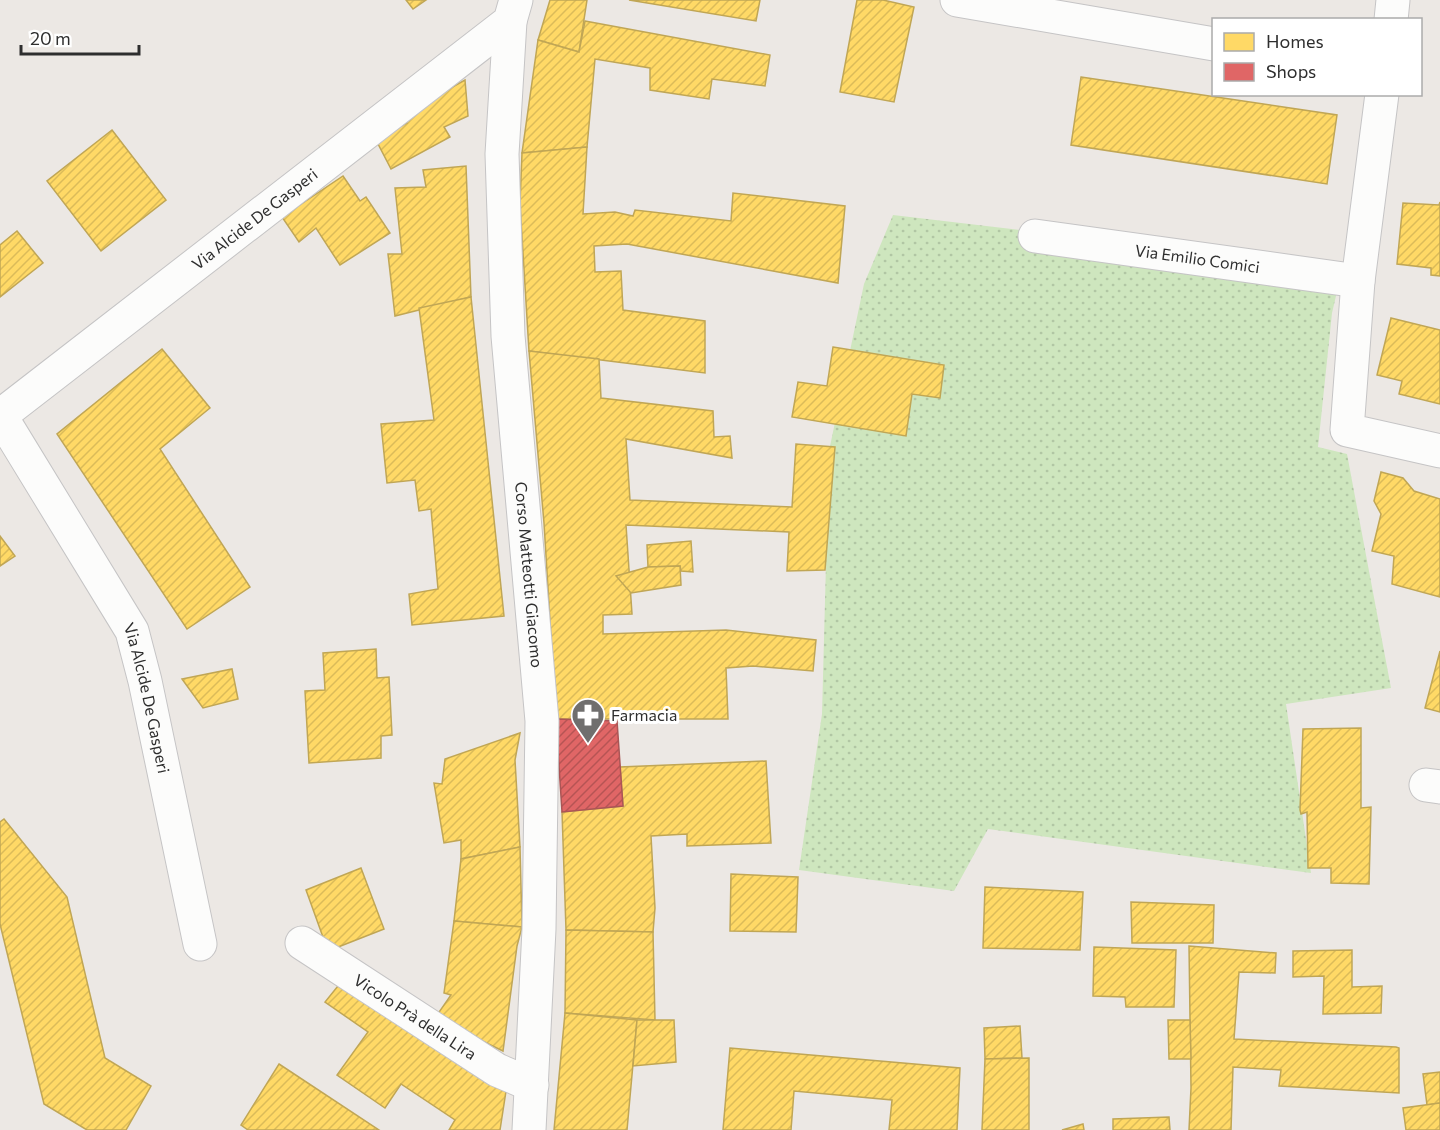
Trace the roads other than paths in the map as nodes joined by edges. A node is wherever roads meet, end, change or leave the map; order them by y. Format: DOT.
graph roads {
  1 [pos="957,0"];
  2 [pos="1394,0"];
  3 [pos="513,10"];
  4 [pos="1391,18"];
  5 [pos="1212,44"];
  6 [pos="1382,96"];
  7 [pos="1035,236"];
  8 [pos="1358,281"];
  9 [pos="0,416"];
  10 [pos="1440,451"];
  11 [pos="302,943"];
  12 [pos="200,944"];
  13 [pos="532,1085"];
  14 [pos="529,1130"];
  1 -- 5 [label="street"];
  2 -- 4 [label="street"];
  3 -- 9 [label="street, Via Alcide De Gasperi"];
  3 -- 13 [label="street, Corso Matteotti Giacomo"];
  6 -- 8 [label="street"];
  7 -- 8 [label="street, Via Emilio Comici"];
  8 -- 10 [label="street"];
  9 -- 12 [label="street, Via Alcide De Gasperi"];
  11 -- 13 [label="street, Vicolo Prà della Lira"];
  13 -- 14 [label="street, Corso Matteotti Giacomo"];
}
